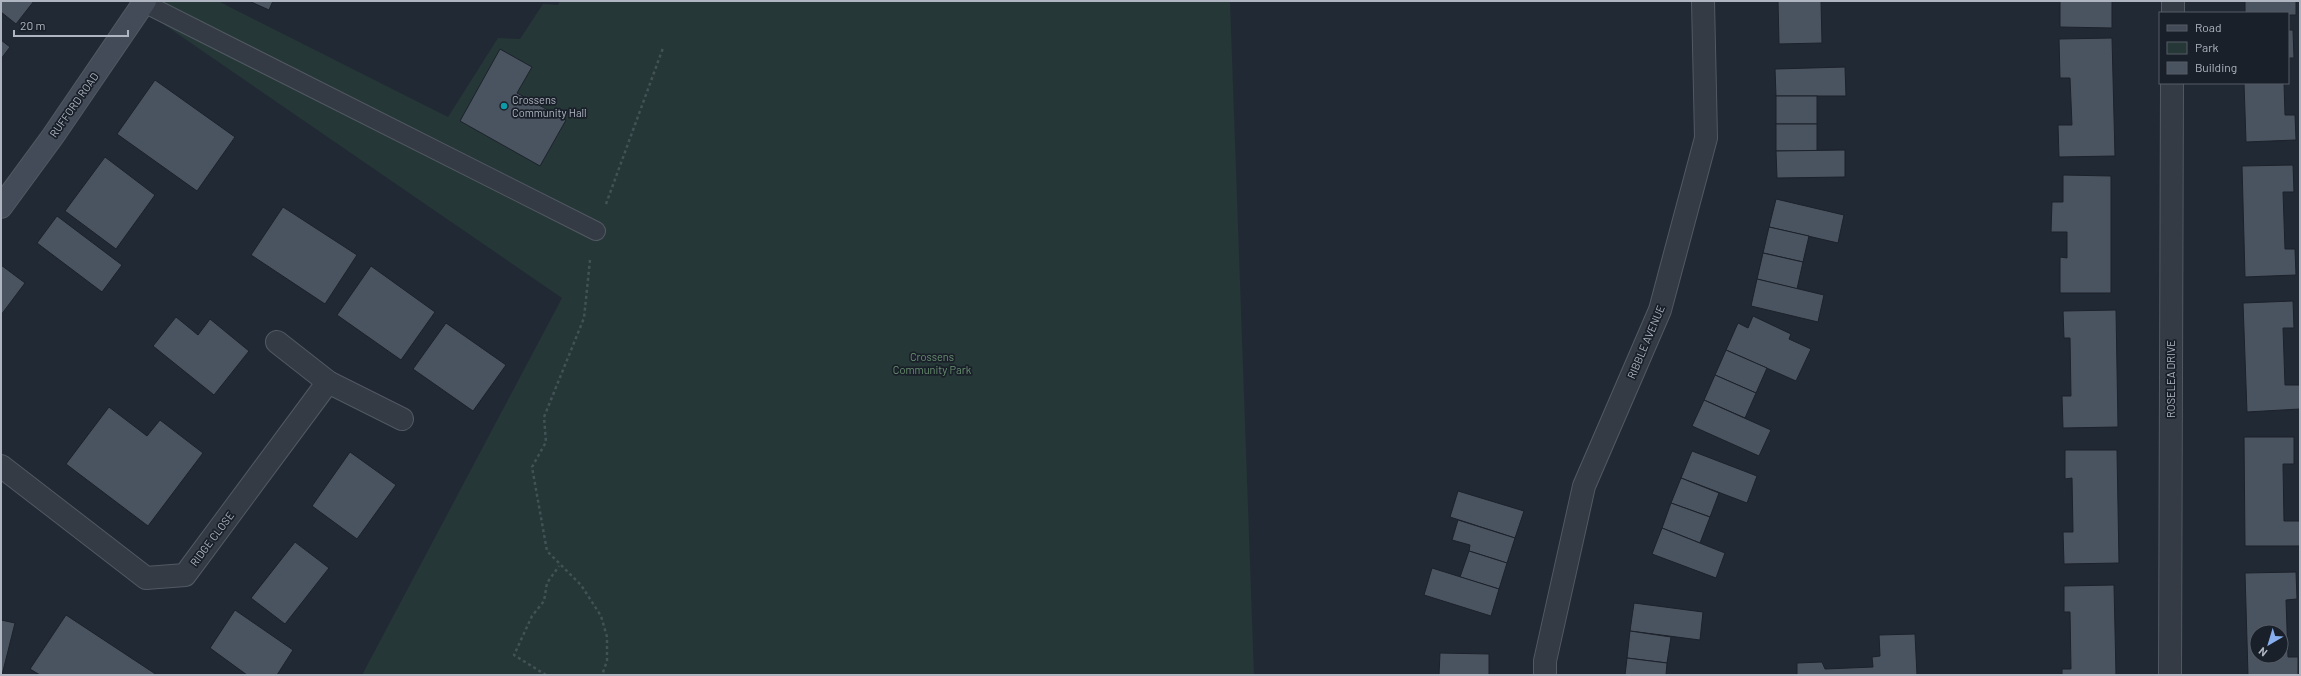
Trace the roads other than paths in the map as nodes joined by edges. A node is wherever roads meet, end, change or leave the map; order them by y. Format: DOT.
graph roads {
  1 [pos="1703,1"];
  2 [pos="2173,1"];
  3 [pos="144,2"];
  4 [pos="2173,12"];
  5 [pos="2172,84"];
  6 [pos="3,200"];
  7 [pos="596,231"];
  8 [pos="277,342"];
  9 [pos="328,382"];
  10 [pos="402,419"];
  11 [pos="1,466"];
  12 [pos="1545,675"];
  13 [pos="2170,675"];
  1 -- 12 [label="street, RIBBLE AVENUE"];
  2 -- 4 [label="street"];
  3 -- 6 [label="main road, RUFFORD ROAD"];
  3 -- 7 [label="lane"];
  5 -- 13 [label="street, ROSELEA DRIVE"];
  8 -- 9 [label="street"];
  9 -- 10 [label="street"];
  9 -- 11 [label="street, RIDGE CLOSE"];
}
